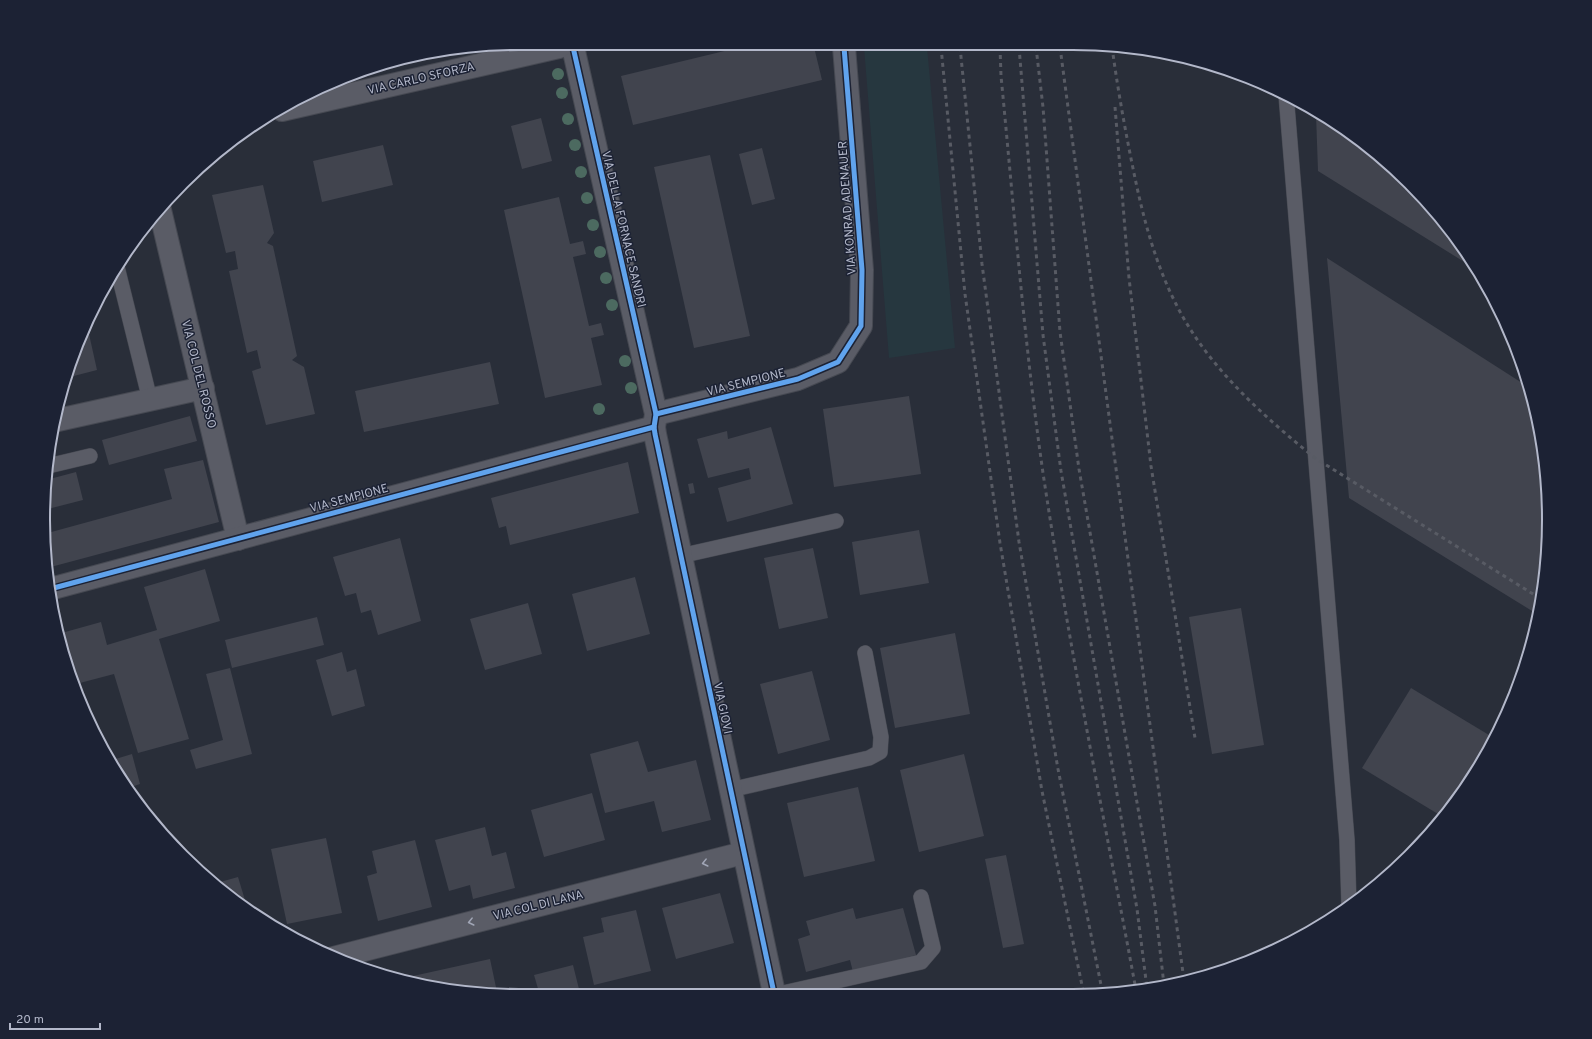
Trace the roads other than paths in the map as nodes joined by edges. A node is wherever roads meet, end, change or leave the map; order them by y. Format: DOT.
graph roads {
  1 [pos="546,50"];
  2 [pos="574,50"];
  3 [pos="844,50"];
  4 [pos="1287,102"];
  5 [pos="296,107"];
  6 [pos="162,217"];
  7 [pos="119,275"];
  8 [pos="838,362"];
  9 [pos="203,388"];
  10 [pos="150,400"];
  11 [pos="61,419"];
  12 [pos="655,421"];
  13 [pos="90,456"];
  14 [pos="53,465"];
  15 [pos="836,521"];
  16 [pos="238,539"];
  17 [pos="680,556"];
  18 [pos="55,588"];
  19 [pos="865,653"];
  20 [pos="730,790"];
  21 [pos="743,853"];
  22 [pos="921,897"];
  23 [pos="1349,899"];
  24 [pos="345,955"];
  25 [pos="773,989"];
  26 [pos="805,989"];
  1 -- 5 [label="street, VIA CARLO SFORZA"];
  2 -- 12 [label="street, VIA DELLA FORNACE SANDRI"];
  3 -- 8 [label="street, VIA KONRAD ADENAUER"];
  4 -- 23 [label="lane"];
  6 -- 9 [label="street, VIA COL DEL ROSSO"];
  7 -- 10 [label="lane"];
  8 -- 12 [label="street, VIA SEMPIONE"];
  9 -- 10 [label="street"];
  9 -- 16 [label="street, VIA COL DEL ROSSO"];
  10 -- 11 [label="street"];
  12 -- 16 [label="street, VIA SEMPIONE"];
  12 -- 17 [label="street, VIA GIOVI"];
  13 -- 14 [label="lane"];
  15 -- 17 [label="lane"];
  16 -- 18 [label="street, VIA SEMPIONE"];
  17 -- 20 [label="street, VIA GIOVI"];
  19 -- 20 [label="lane"];
  20 -- 21 [label="street, VIA GIOVI"];
  21 -- 24 [label="street, VIA COL DI LANA, one-way"];
  21 -- 25 [label="street, VIA GIOVI"];
  22 -- 26 [label="lane"];
}
